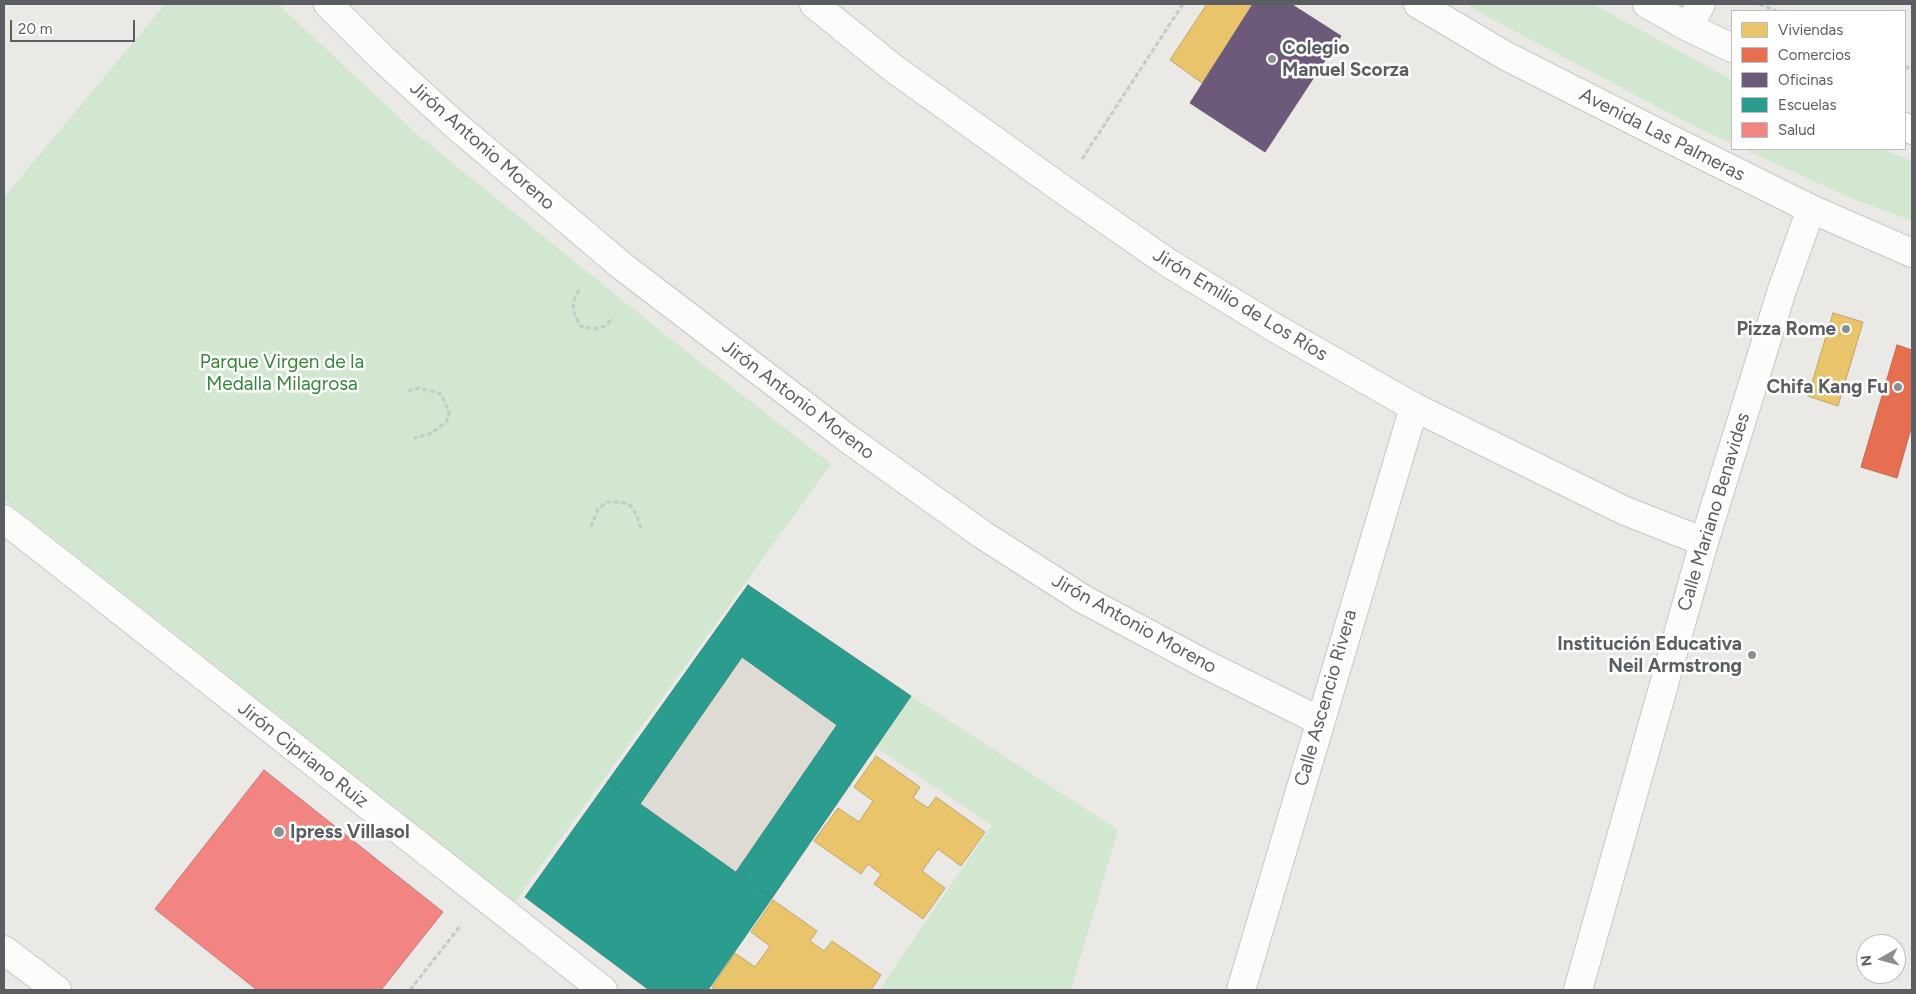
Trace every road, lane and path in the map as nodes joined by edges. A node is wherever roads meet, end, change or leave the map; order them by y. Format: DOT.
graph roads {
  1 [pos="328,4"];
  2 [pos="814,4"];
  3 [pos="1184,4"];
  4 [pos="1418,4"];
  5 [pos="1647,4"];
  6 [pos="1701,4"];
  7 [pos="1759,4"];
  8 [pos="1774,10"];
  9 [pos="1688,27"];
  10 [pos="1731,48"];
  11 [pos="1062,189"];
  12 [pos="1811,210"];
  13 [pos="1912,253"];
  14 [pos="579,290"];
  15 [pos="613,318"];
  16 [pos="408,391"];
  17 [pos="1414,407"];
  18 [pos="414,438"];
  19 [pos="4,519"];
  20 [pos="591,527"];
  21 [pos="641,529"];
  22 [pos="1704,542"];
  23 [pos="1320,721"];
  24 [pos="483,896"];
  25 [pos="4,950"];
  26 [pos="57,990"];
  27 [pos="410,990"];
  28 [pos="603,990"];
  29 [pos="1241,990"];
  30 [pos="1578,990"];
  1 -- 23 [label="street, Jirón Antonio Moreno"];
  2 -- 11 [label="street, Jirón Emilio de Los Ríos"];
  3 -- 11 [label="path"];
  4 -- 12 [label="street, Avenida Las Palmeras"];
  5 -- 9 [label="street"];
  6 -- 9 [label="street"];
  7 -- 8 [label="path"];
  9 -- 10 [label="street"];
  11 -- 17 [label="street, Jirón Emilio de Los Ríos"];
  12 -- 13 [label="street, Avenida Las Palmeras"];
  12 -- 22 [label="street, Calle Mariano Benavides"];
  14 -- 15 [label="path"];
  16 -- 18 [label="path"];
  17 -- 22 [label="street, Jirón Emilio de Los Ríos"];
  17 -- 23 [label="street, Calle Ascencio Rivera"];
  19 -- 24 [label="street, Jirón Cipriano Ruiz"];
  20 -- 21 [label="path"];
  22 -- 30 [label="street, Calle Mariano Benavides"];
  23 -- 29 [label="street, Calle Ascencio Rivera"];
  24 -- 27 [label="path"];
  24 -- 28 [label="street, Jirón Cipriano Ruiz"];
  25 -- 26 [label="street"];
}
